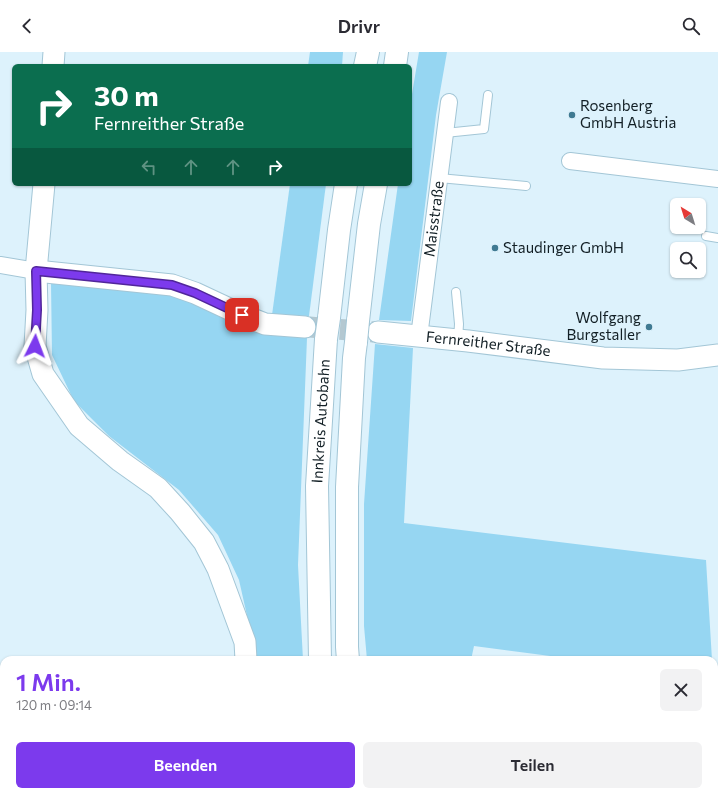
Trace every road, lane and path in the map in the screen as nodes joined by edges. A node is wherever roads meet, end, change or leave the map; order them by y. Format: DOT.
graph roads {
  1 [pos="54,52"];
  2 [pos="368,52"];
  3 [pos="397,52"];
  4 [pos="53,64"];
  5 [pos="365,64"];
  6 [pos="395,64"];
  7 [pos="488,95"];
  8 [pos="449,102"];
  9 [pos="445,133"];
  10 [pos="570,160"];
  11 [pos="440,178"];
  12 [pos="718,179"];
  13 [pos="44,186"];
  14 [pos="346,186"];
  15 [pos="376,186"];
  16 [pos="526,186"];
  17 [pos="706,236"];
  18 [pos="718,238"];
  19 [pos="0,265"];
  20 [pos="36,271"];
  21 [pos="456,292"];
  22 [pos="305,327"];
  23 [pos="378,332"];
  24 [pos="420,337"];
  25 [pos="458,341"];
  26 [pos="718,355"];
  27 [pos="246,656"];
  28 [pos="320,656"];
  29 [pos="348,656"];
  1 -- 4 [label="street"];
  2 -- 5 [label="highway"];
  3 -- 6 [label="highway"];
  7 -- 9 [label="lane"];
  8 -- 9 [label="street, Maisstraße"];
  9 -- 11 [label="street, Maisstraße"];
  10 -- 12 [label="street"];
  11 -- 16 [label="lane"];
  11 -- 24 [label="street, Maisstraße"];
  13 -- 20 [label="street"];
  14 -- 28 [label="highway, Innkreis Autobahn"];
  15 -- 29 [label="highway, Innkreis Autobahn"];
  17 -- 18 [label="lane"];
  19 -- 20 [label="street"];
  20 -- 22 [label="street"];
  20 -- 27 [label="street"];
  21 -- 25 [label="lane"];
  23 -- 24 [label="street, Fernreither Straße"];
  24 -- 25 [label="street, Fernreither Straße"];
  25 -- 26 [label="street, Fernreither Straße"];
}
